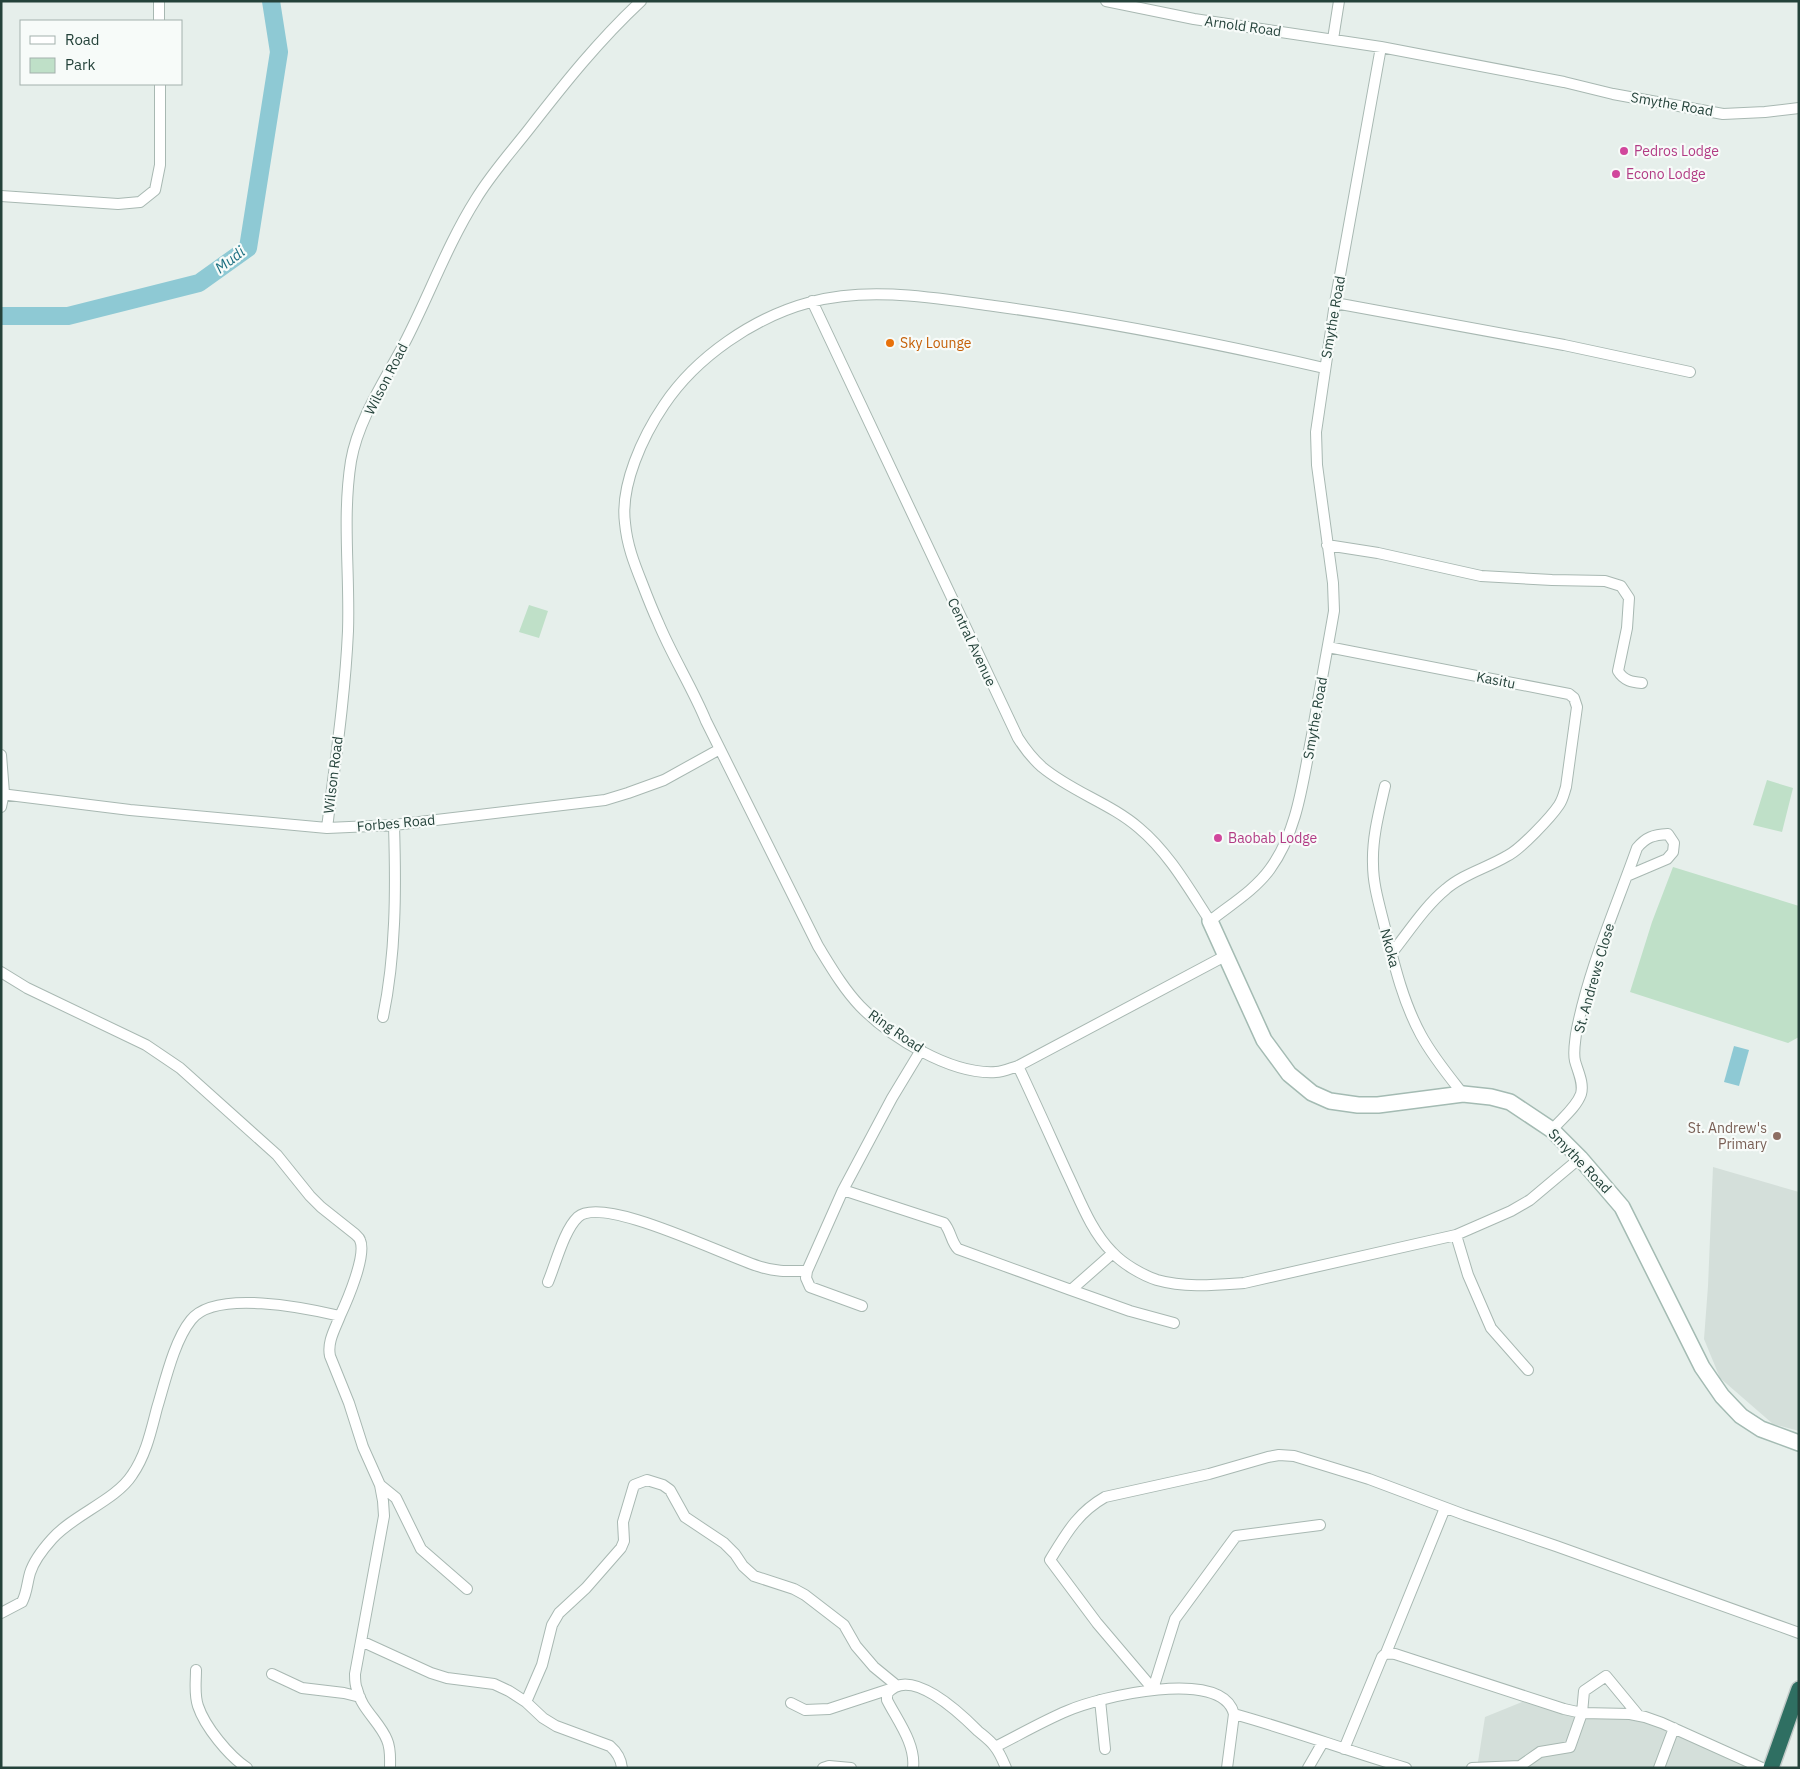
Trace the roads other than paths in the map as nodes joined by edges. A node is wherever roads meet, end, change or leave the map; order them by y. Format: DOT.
graph roads {
  1 [pos="159,1"];
  2 [pos="1106,1"];
  3 [pos="1339,1"];
  4 [pos="641,2"];
  5 [pos="159,20"];
  6 [pos="1333,39"];
  7 [pos="1381,47"];
  8 [pos="160,85"];
  9 [pos="1799,108"];
  10 [pos="1,196"];
  11 [pos="812,301"];
  12 [pos="1334,303"];
  13 [pos="1324,368"];
  14 [pos="1690,372"];
  15 [pos="1327,545"];
  16 [pos="1328,647"];
  17 [pos="1642,683"];
  18 [pos="720,749"];
  19 [pos="1,755"];
  20 [pos="1385,786"];
  21 [pos="3,794"];
  22 [pos="1,807"];
  23 [pos="394,825"];
  24 [pos="327,828"];
  25 [pos="1627,876"];
  26 [pos="1210,921"];
  27 [pos="1391,954"];
  28 [pos="1225,956"];
  29 [pos="1,972"];
  30 [pos="383,1017"];
  31 [pos="921,1050"];
  32 [pos="1018,1066"];
  33 [pos="1463,1094"];
  34 [pos="1552,1130"];
  35 [pos="1580,1158"];
  36 [pos="843,1190"];
  37 [pos="1456,1235"];
  38 [pos="1113,1253"];
  39 [pos="806,1271"];
  40 [pos="548,1282"];
  41 [pos="1071,1290"];
  42 [pos="862,1306"];
  43 [pos="340,1316"];
  44 [pos="1174,1323"];
  45 [pos="1528,1370"];
  46 [pos="1799,1442"];
  47 [pos="380,1486"];
  48 [pos="1445,1508"];
  49 [pos="1320,1525"];
  50 [pos="467,1589"];
  51 [pos="1,1613"];
  52 [pos="1799,1633"];
  53 [pos="361,1641"];
  54 [pos="1386,1653"];
  55 [pos="196,1670"];
  56 [pos="272,1674"];
  57 [pos="893,1687"];
  58 [pos="1153,1689"];
  59 [pos="1799,1689"];
  60 [pos="360,1698"];
  61 [pos="1100,1700"];
  62 [pos="526,1702"];
  63 [pos="791,1704"];
  64 [pos="1582,1713"];
  65 [pos="1234,1714"];
  66 [pos="1639,1716"];
  67 [pos="1674,1728"];
  68 [pos="1323,1742"];
  69 [pos="995,1747"];
  70 [pos="1105,1749"];
  71 [pos="1344,1749"];
  72 [pos="247,1768"];
  73 [pos="390,1768"];
  74 [pos="622,1768"];
  75 [pos="823,1768"];
  76 [pos="852,1768"];
  77 [pos="913,1768"];
  78 [pos="1006,1768"];
  79 [pos="1227,1768"];
  80 [pos="1308,1768"];
  81 [pos="1406,1768"];
  82 [pos="1472,1768"];
  83 [pos="1659,1768"];
  84 [pos="1762,1768"];
  85 [pos="1771,1768"];
  1 -- 5 [label="street"];
  2 -- 6 [label="street, Arnold Road"];
  3 -- 6 [label="street"];
  4 -- 24 [label="street, Wilson Road"];
  6 -- 7 [label="street, Arnold Road"];
  7 -- 9 [label="street, Smythe Road"];
  7 -- 12 [label="street, Smythe Road"];
  8 -- 10 [label="street"];
  11 -- 13 [label="street, Ring Road"];
  11 -- 18 [label="street, Ring Road"];
  11 -- 26 [label="street, Central Avenue"];
  12 -- 13 [label="street, Smythe Road"];
  12 -- 14 [label="street"];
  13 -- 15 [label="street, Smythe Road"];
  15 -- 16 [label="street, Smythe Road"];
  15 -- 17 [label="street"];
  16 -- 26 [label="street, Smythe Road"];
  16 -- 27 [label="street, Kasitu"];
  18 -- 23 [label="street, Forbes Road"];
  18 -- 31 [label="street, Ring Road"];
  19 -- 21 [label="street"];
  20 -- 27 [label="street, Nkoka"];
  21 -- 22 [label="street"];
  21 -- 24 [label="street, Forbes Road"];
  23 -- 24 [label="street, Forbes Road"];
  23 -- 30 [label="street"];
  25 -- 25 [label="street, St. Andrews Close"];
  25 -- 34 [label="street, St. Andrews Close"];
  26 -- 28 [label="street, Smythe Road"];
  27 -- 33 [label="street, Nkoka"];
  28 -- 32 [label="street, Ring Road"];
  28 -- 33 [label="street, Smythe Road"];
  29 -- 43 [label="street"];
  31 -- 32 [label="street, Ring Road"];
  31 -- 36 [label="street"];
  32 -- 38 [label="street"];
  33 -- 34 [label="street, Smythe Road"];
  34 -- 35 [label="street, Smythe Road"];
  35 -- 37 [label="street"];
  35 -- 46 [label="street, Smythe Road"];
  36 -- 39 [label="street"];
  36 -- 41 [label="street"];
  37 -- 38 [label="street"];
  37 -- 45 [label="street"];
  38 -- 41 [label="street"];
  39 -- 40 [label="street"];
  39 -- 42 [label="street"];
  41 -- 44 [label="street"];
  43 -- 47 [label="street"];
  43 -- 51 [label="street"];
  47 -- 50 [label="street"];
  47 -- 53 [label="street"];
  48 -- 52 [label="street"];
  48 -- 54 [label="street"];
  48 -- 58 [label="street"];
  49 -- 58 [label="street"];
  53 -- 60 [label="street"];
  53 -- 62 [label="street"];
  54 -- 64 [label="street"];
  54 -- 71 [label="street"];
  55 -- 72 [label="street"];
  56 -- 60 [label="street"];
  57 -- 62 [label="street"];
  57 -- 63 [label="street"];
  57 -- 69 [label="street"];
  57 -- 77 [label="street"];
  58 -- 61 [label="street"];
  58 -- 65 [label="street"];
  59 -- 85 [label="highway"];
  60 -- 73 [label="street"];
  61 -- 69 [label="street"];
  61 -- 70 [label="street"];
  62 -- 74 [label="street"];
  64 -- 66 [label="street"];
  64 -- 66 [label="street"];
  64 -- 82 [label="street"];
  65 -- 68 [label="street"];
  65 -- 79 [label="street"];
  66 -- 67 [label="street"];
  67 -- 83 [label="street"];
  67 -- 84 [label="street"];
  68 -- 71 [label="street"];
  68 -- 80 [label="street"];
  69 -- 78 [label="street"];
  71 -- 81 [label="street"];
  75 -- 76 [label="street"];
}
